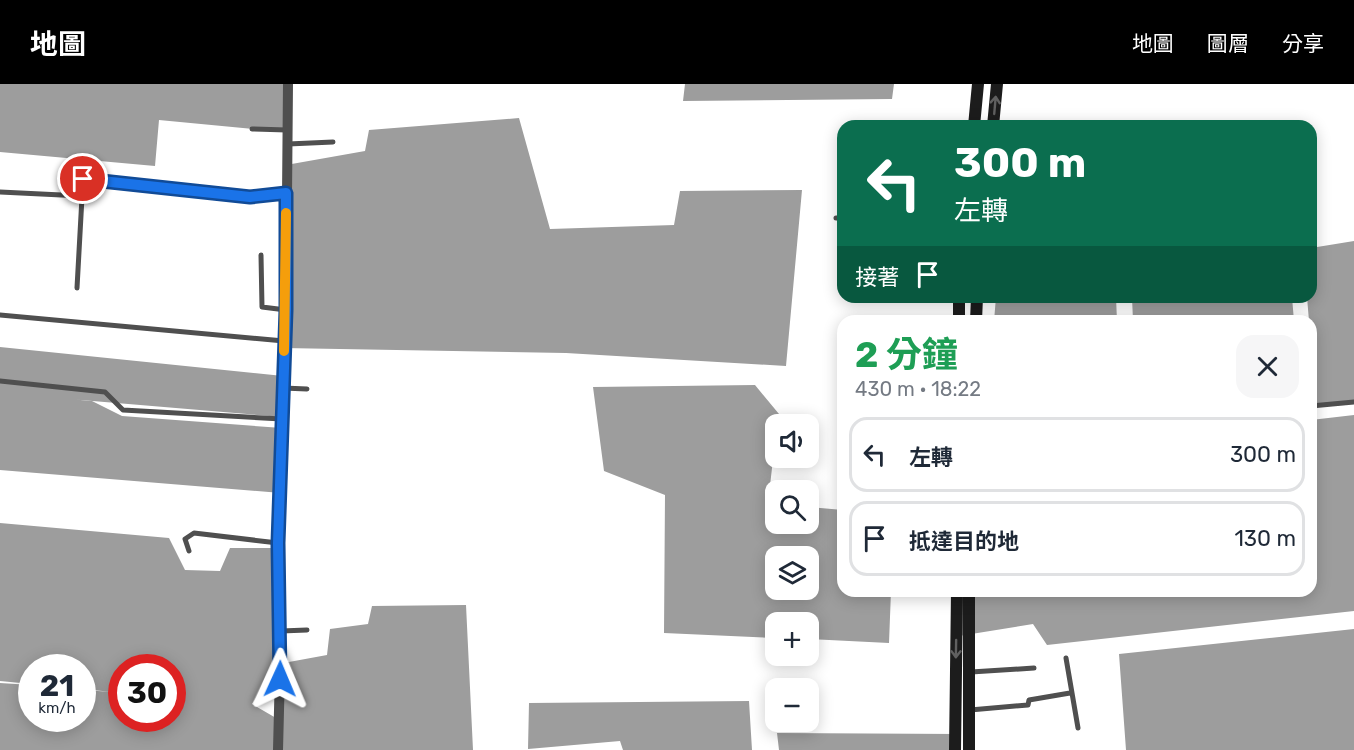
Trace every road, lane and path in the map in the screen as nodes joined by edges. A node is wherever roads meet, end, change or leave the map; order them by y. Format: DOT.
graph roads {
  1 [pos="288,84"];
  2 [pos="978,84"];
  3 [pos="997,84"];
  4 [pos="975,120"];
  5 [pos="994,120"];
  6 [pos="252,129"];
  7 [pos="286,130"];
  8 [pos="333,142"];
  9 [pos="286,144"];
  10 [pos="0,192"];
  11 [pos="286,193"];
  12 [pos="82,196"];
  13 [pos="261,255"];
  14 [pos="77,288"];
  15 [pos="286,310"];
  16 [pos="0,315"];
  17 [pos="284,341"];
  18 [pos="0,381"];
  19 [pos="283,388"];
  20 [pos="307,389"];
  21 [pos="1354,402"];
  22 [pos="1317,405"];
  23 [pos="282,419"];
  24 [pos="278,543"];
  25 [pos="189,551"];
  26 [pos="957,597"];
  27 [pos="969,597"];
  28 [pos="307,630"];
  29 [pos="281,631"];
  30 [pos="1066,658"];
  31 [pos="1034,668"];
  32 [pos="969,672"];
  33 [pos="1070,693"];
  34 [pos="969,711"];
  35 [pos="1078,728"];
  36 [pos="278,750"];
  37 [pos="955,750"];
  38 [pos="969,750"];
  1 -- 7 [label="street"];
  2 -- 4 [label="street"];
  5 -- 3 [label="street, one-way"];
  6 -- 7 [label="lane"];
  7 -- 9 [label="street"];
  8 -- 9 [label="lane"];
  9 -- 11 [label="street"];
  10 -- 12 [label="lane"];
  11 -- 12 [label="lane"];
  11 -- 15 [label="street"];
  12 -- 14 [label="lane"];
  13 -- 15 [label="lane"];
  15 -- 17 [label="street"];
  16 -- 17 [label="lane"];
  17 -- 19 [label="street"];
  18 -- 23 [label="lane"];
  19 -- 20 [label="lane"];
  19 -- 23 [label="street"];
  21 -- 22 [label="lane"];
  23 -- 24 [label="street"];
  24 -- 25 [label="lane"];
  24 -- 29 [label="street"];
  26 -- 37 [label="street, one-way"];
  27 -- 32 [label="street"];
  28 -- 29 [label="lane"];
  29 -- 36 [label="street"];
  30 -- 33 [label="lane"];
  31 -- 32 [label="lane"];
  32 -- 34 [label="street"];
  33 -- 34 [label="lane"];
  33 -- 35 [label="lane"];
  34 -- 38 [label="street"];
}
